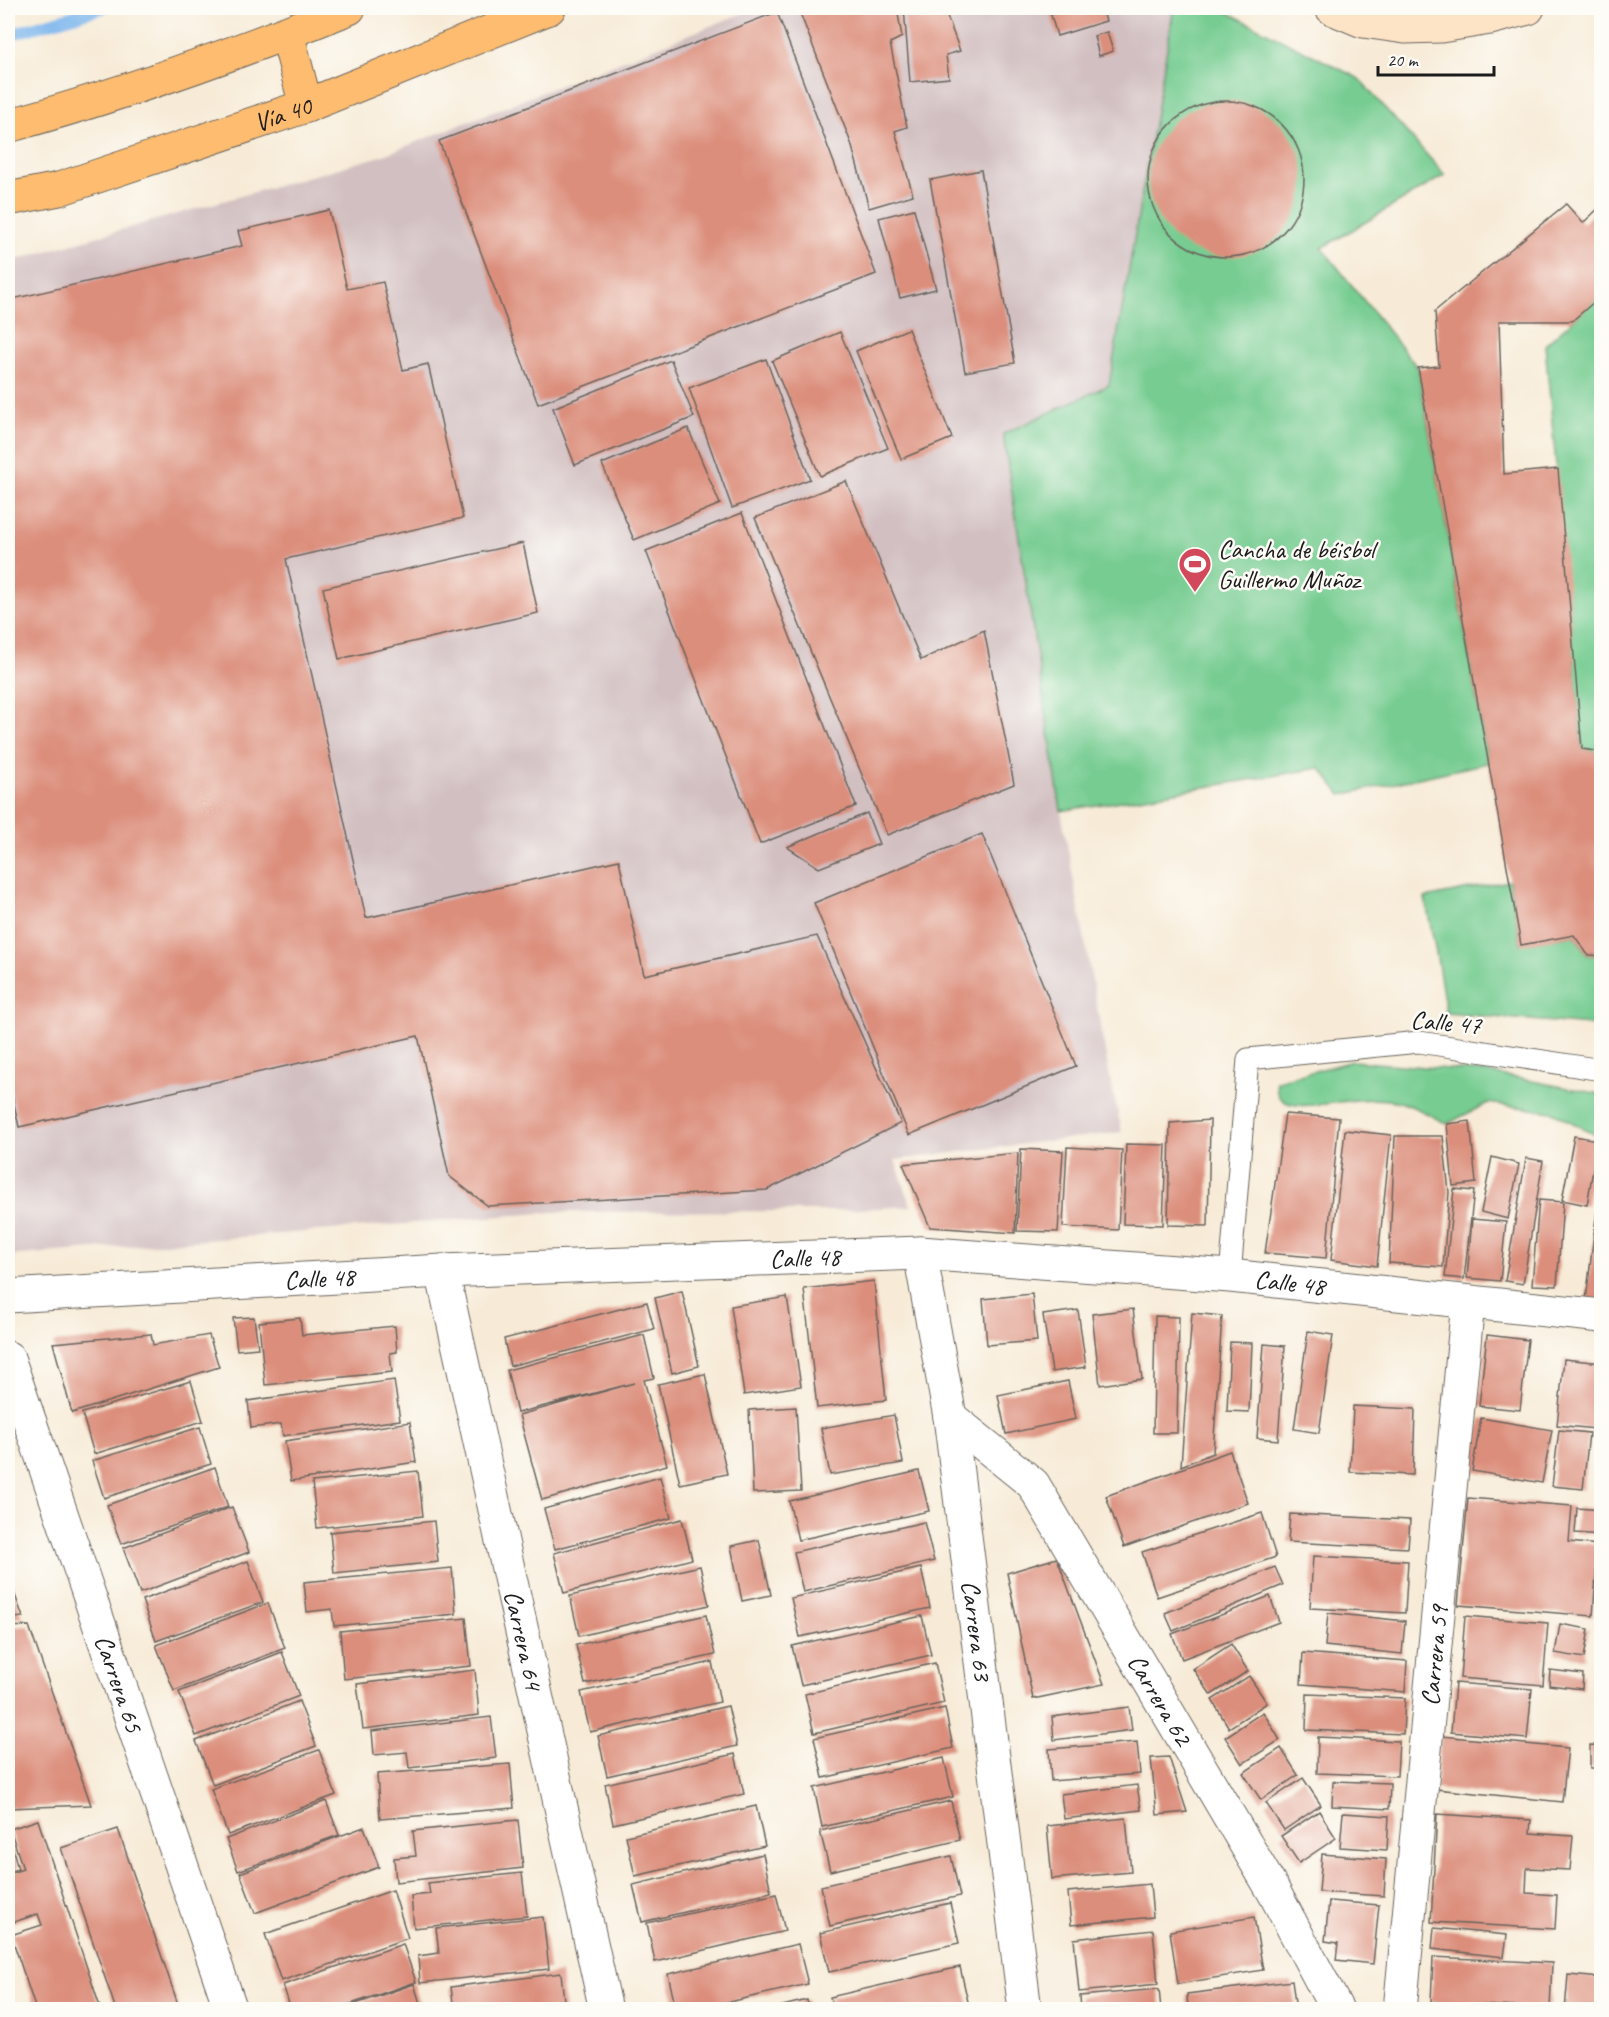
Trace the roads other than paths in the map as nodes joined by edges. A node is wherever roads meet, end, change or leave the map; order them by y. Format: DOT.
graph roads {
  1 [pos="349,8"];
  2 [pos="549,8"];
  3 [pos="1332,8"];
  4 [pos="1528,8"];
  5 [pos="287,33"];
  6 [pos="306,106"];
  7 [pos="8,126"];
  8 [pos="8,199"];
  9 [pos="1602,1070"];
  10 [pos="920,1253"];
  11 [pos="442,1271"];
  12 [pos="1230,1276"];
  13 [pos="8,1296"];
  14 [pos="1468,1302"];
  15 [pos="1602,1316"];
  16 [pos="8,1358"];
  17 [pos="950,1417"];
  18 [pos="231,2010"];
  19 [pos="606,2010"];
  20 [pos="1025,2010"];
  21 [pos="1337,2010"];
  22 [pos="1400,2010"];
  1 -- 5 [label="highway"];
  2 -- 6 [label="highway, Vía 40"];
  3 -- 4 [label="main road"];
  5 -- 6 [label="highway"];
  5 -- 7 [label="highway"];
  6 -- 8 [label="highway, Vía 40"];
  9 -- 12 [label="lane, Calle 47"];
  10 -- 11 [label="street, Calle 48"];
  10 -- 12 [label="street, Calle 48"];
  10 -- 17 [label="street, Carrera 63"];
  11 -- 13 [label="street, Calle 48"];
  11 -- 19 [label="street, Carrera 64"];
  12 -- 14 [label="street, Calle 48"];
  14 -- 15 [label="street, Calle 48"];
  14 -- 22 [label="street, Carrera 59"];
  16 -- 18 [label="street, Carrera 65"];
  17 -- 20 [label="street, Carrera 63"];
  17 -- 21 [label="street, Carrera 62"];
}
